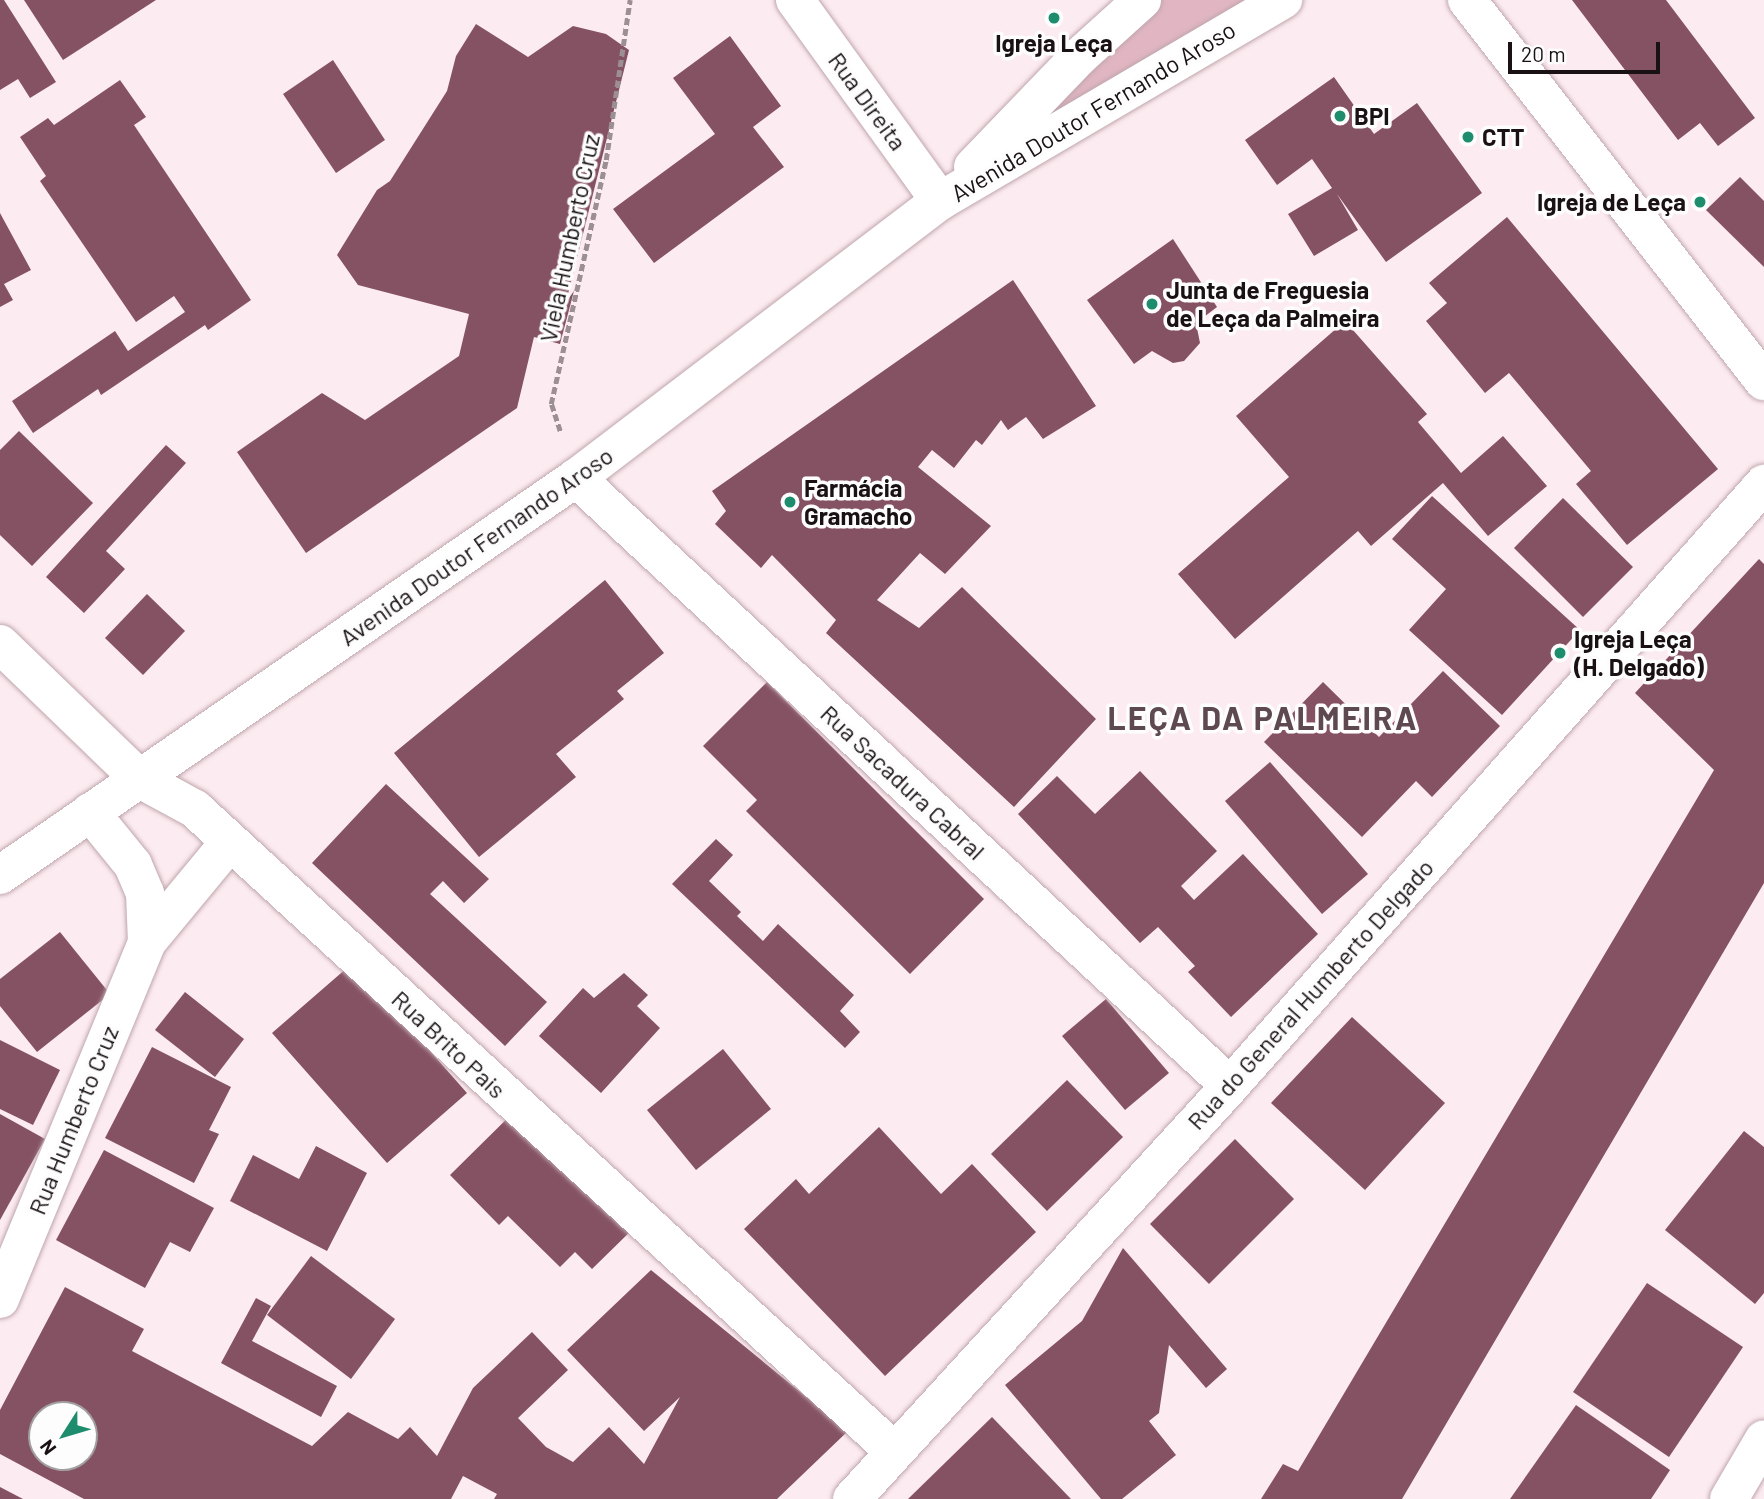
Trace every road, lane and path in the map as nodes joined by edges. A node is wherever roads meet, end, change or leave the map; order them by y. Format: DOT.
graph roads {
  1 [pos="630,0"];
  2 [pos="795,0"];
  3 [pos="1142,0"];
  4 [pos="1283,0"];
  5 [pos="1467,0"];
  6 [pos="940,201"];
  7 [pos="1764,381"];
  8 [pos="576,478"];
  9 [pos="1764,484"];
  10 [pos="0,644"];
  11 [pos="140,779"];
  12 [pos="90,813"];
  13 [pos="229,842"];
  14 [pos="0,875"];
  15 [pos="147,942"];
  16 [pos="1230,1086"];
  17 [pos="0,1299"];
  18 [pos="1762,1445"];
  19 [pos="894,1451"];
  20 [pos="852,1499"];
  21 [pos="1729,1499"];
  1 -- 8 [label="path, Viela Humberto Cruz"];
  2 -- 6 [label="street, Rua Direita"];
  3 -- 6 [label="street, Avenida Doutor Fernando Aroso"];
  4 -- 6 [label="street, Avenida Doutor Fernando Aroso"];
  5 -- 7 [label="street"];
  6 -- 8 [label="street, Avenida Doutor Fernando Aroso"];
  8 -- 11 [label="street, Avenida Doutor Fernando Aroso"];
  8 -- 16 [label="street, Rua Sacadura Cabral"];
  9 -- 16 [label="street, Rua do General Humberto Delgado"];
  10 -- 11 [label="street, Rua Brito Pais"];
  11 -- 12 [label="street, Avenida Doutor Fernando Aroso"];
  11 -- 13 [label="street, Rua Brito Pais"];
  12 -- 14 [label="street, Avenida Doutor Fernando Aroso"];
  12 -- 15 [label="street, Rua Humberto Cruz"];
  13 -- 15 [label="street, Rua Humberto Cruz"];
  13 -- 19 [label="street, Rua Brito Pais"];
  15 -- 17 [label="street, Rua Humberto Cruz"];
  16 -- 19 [label="street, Rua do General Humberto Delgado"];
  18 -- 21 [label="street"];
  19 -- 20 [label="street, Rua do General Humberto Delgado"];
}
